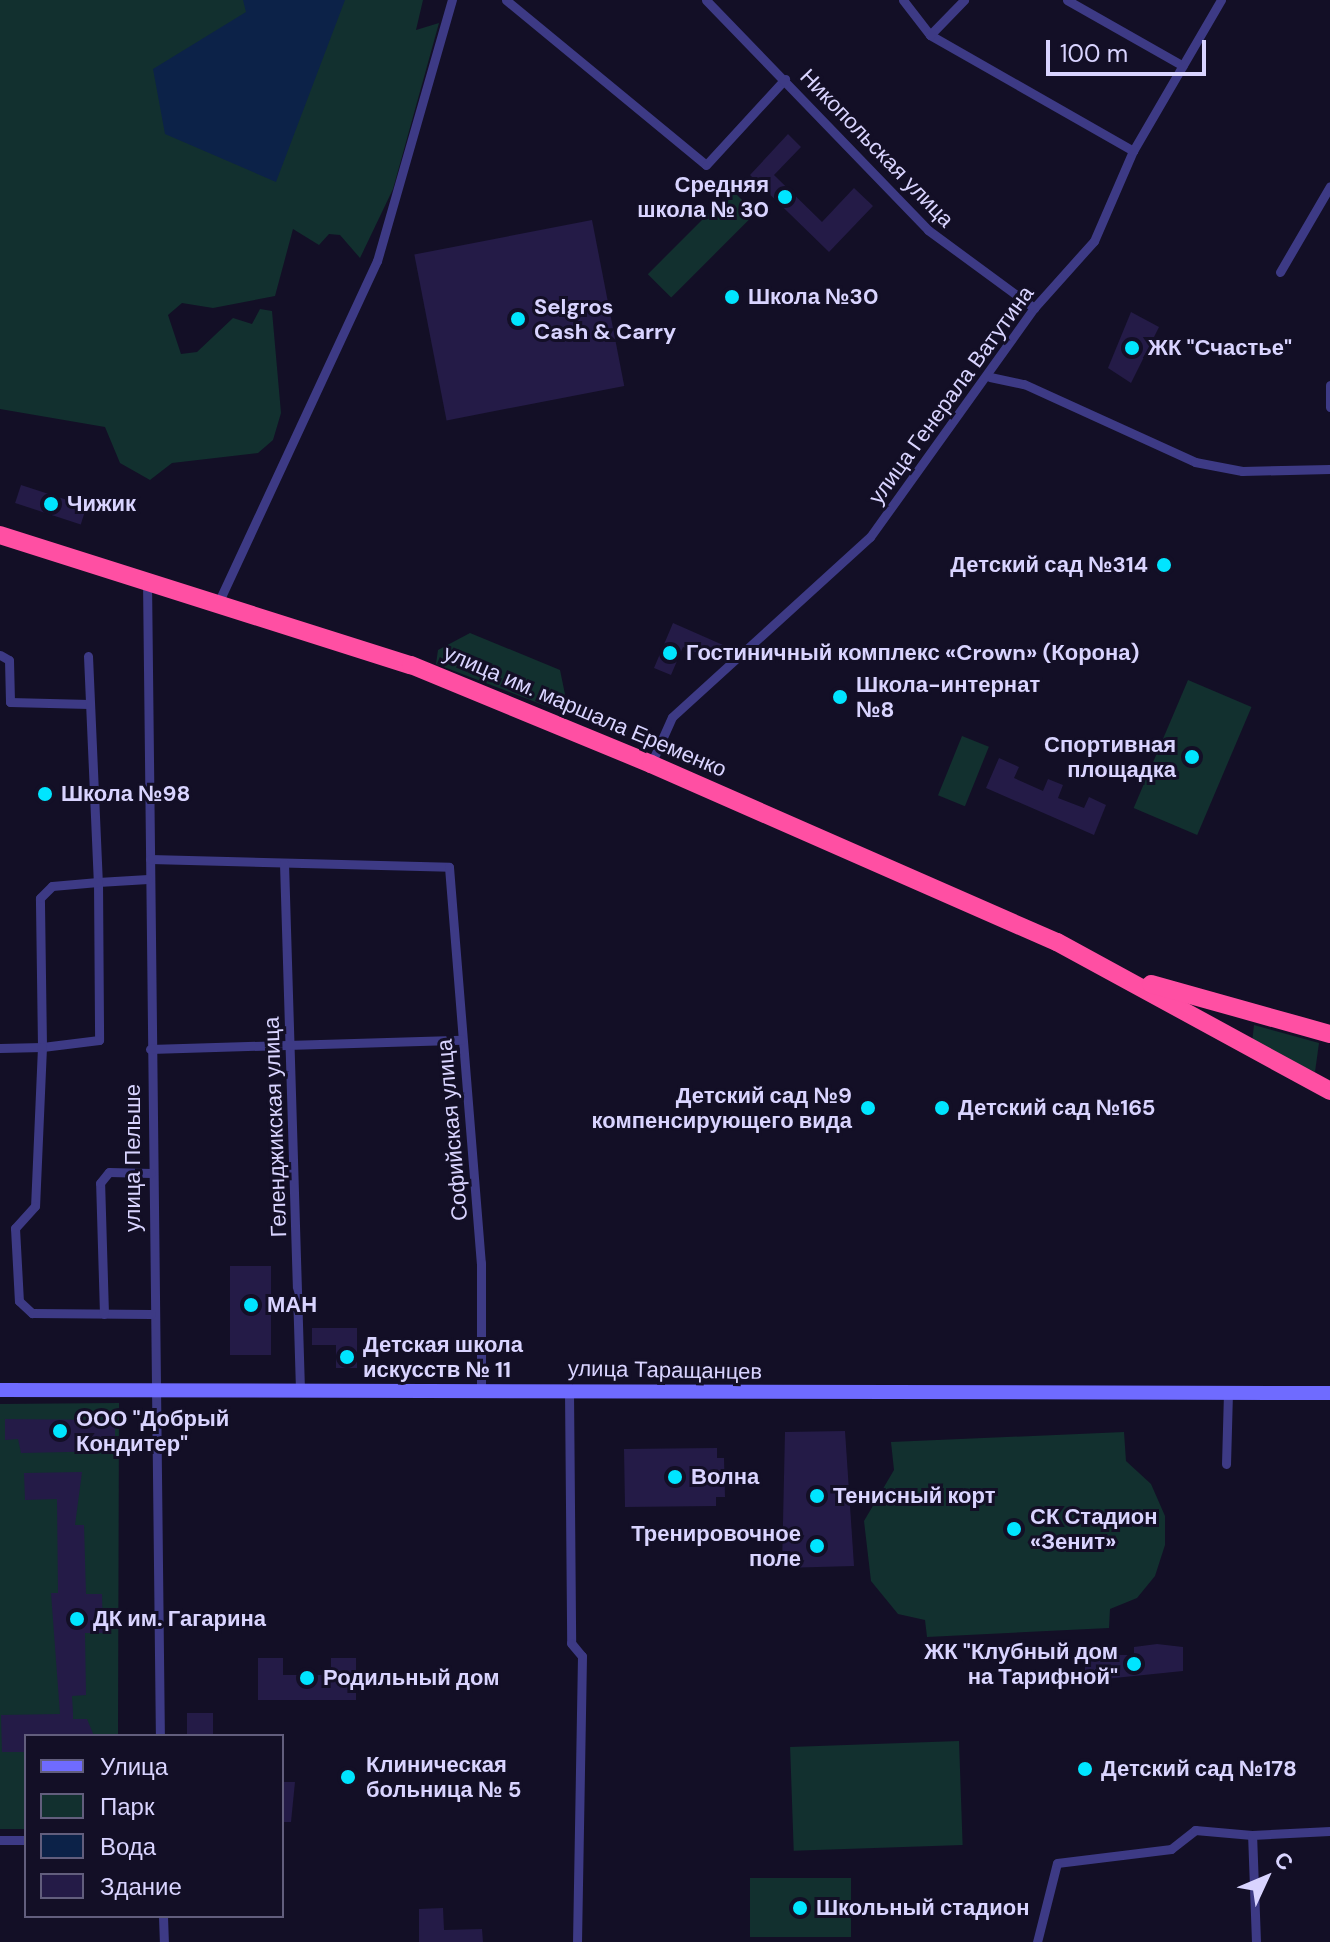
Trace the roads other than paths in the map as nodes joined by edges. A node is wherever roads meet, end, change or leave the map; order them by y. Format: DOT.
graph roads {
  1 [pos="452,0"];
  2 [pos="506,0"];
  3 [pos="706,0"];
  4 [pos="903,0"];
  5 [pos="964,0"];
  6 [pos="1067,0"];
  7 [pos="1221,0"];
  8 [pos="930,35"];
  9 [pos="1183,66"];
  10 [pos="785,79"];
  11 [pos="1133,151"];
  12 [pos="1330,186"];
  13 [pos="1280,272"];
  14 [pos="1034,308"];
  15 [pos="990,377"];
  16 [pos="1330,385"];
  17 [pos="1330,407"];
  18 [pos="1330,469"];
  19 [pos="0,535"];
  20 [pos="147,580"];
  21 [pos="220,599"];
  22 [pos="0,655"];
  23 [pos="88,656"];
  24 [pos="89,704"];
  25 [pos="651,764"];
  26 [pos="150,859"];
  27 [pos="284,863"];
  28 [pos="148,879"];
  29 [pos="98,882"];
  30 [pos="1133,979"];
  31 [pos="1264,1014"];
  32 [pos="1330,1034"];
  33 [pos="462,1040"];
  34 [pos="292,1046"];
  35 [pos="42,1047"];
  36 [pos="0,1048"];
  37 [pos="150,1049"];
  38 [pos="1251,1052"];
  39 [pos="1330,1091"];
  40 [pos="151,1173"];
  41 [pos="104,1314"];
  42 [pos="151,1314"];
  43 [pos="154,1389"];
  44 [pos="0,1390"];
  45 [pos="300,1390"];
  46 [pos="481,1390"];
  47 [pos="569,1391"];
  48 [pos="1330,1393"];
  49 [pos="1228,1394"];
  50 [pos="1226,1464"];
  51 [pos="160,1734"];
  52 [pos="1330,1831"];
  53 [pos="1252,1835"];
  54 [pos="0,1840"];
  55 [pos="24,1840"];
  56 [pos="163,1918"];
  57 [pos="164,1942"];
  58 [pos="577,1942"];
  59 [pos="1037,1942"];
  60 [pos="1256,1942"];
  1 -- 21 [label="street"];
  2 -- 10 [label="street"];
  3 -- 10 [label="street, Никопольская улица"];
  4 -- 8 [label="street"];
  5 -- 8 [label="street"];
  6 -- 9 [label="street"];
  7 -- 9 [label="street, улица Генерала Ватутина"];
  8 -- 11 [label="street"];
  9 -- 11 [label="street, улица Генерала Ватутина"];
  10 -- 14 [label="street, Никопольская улица"];
  11 -- 14 [label="street, улица Генерала Ватутина"];
  12 -- 13 [label="street"];
  14 -- 15 [label="street, улица Генерала Ватутина"];
  15 -- 18 [label="street"];
  15 -- 25 [label="street, улица Генерала Ватутина"];
  16 -- 17 [label="street"];
  19 -- 20 [label="highway, улица им. маршала Еременко"];
  20 -- 21 [label="highway, улица им. маршала Еременко"];
  20 -- 26 [label="street, улица Пельше"];
  21 -- 25 [label="highway, улица им. маршала Еременко"];
  22 -- 24 [label="street"];
  23 -- 24 [label="street"];
  24 -- 29 [label="street"];
  25 -- 30 [label="highway, улица им. маршала Еременко"];
  26 -- 27 [label="street"];
  26 -- 28 [label="street, улица Пельше"];
  27 -- 33 [label="street, Софийская улица"];
  27 -- 34 [label="street, Геленджикская улица"];
  28 -- 29 [label="street"];
  28 -- 37 [label="street, улица Пельше"];
  29 -- 35 [label="street"];
  29 -- 35 [label="street"];
  30 -- 31 [label="highway"];
  30 -- 38 [label="highway"];
  31 -- 32 [label="highway"];
  31 -- 38 [label="highway"];
  33 -- 34 [label="street"];
  33 -- 46 [label="street, Софийская улица"];
  34 -- 37 [label="street"];
  34 -- 45 [label="street, Геленджикская улица"];
  35 -- 36 [label="street"];
  35 -- 41 [label="street"];
  37 -- 40 [label="street, улица Пельше"];
  38 -- 39 [label="highway"];
  40 -- 41 [label="street"];
  40 -- 42 [label="street, улица Пельше"];
  41 -- 42 [label="street"];
  42 -- 43 [label="street, улица Пельше"];
  43 -- 44 [label="street, улица Таращанцев"];
  43 -- 45 [label="street, улица Таращанцев"];
  43 -- 51 [label="street, улица Пельше"];
  45 -- 46 [label="street, улица Таращанцев"];
  46 -- 47 [label="street, улица Таращанцев"];
  47 -- 49 [label="street, улица Таращанцев"];
  47 -- 58 [label="street"];
  48 -- 49 [label="street, улица Таращанцев"];
  49 -- 50 [label="street"];
  52 -- 53 [label="street"];
  53 -- 59 [label="street"];
  53 -- 60 [label="street"];
  54 -- 55 [label="street"];
  56 -- 57 [label="street"];
}
